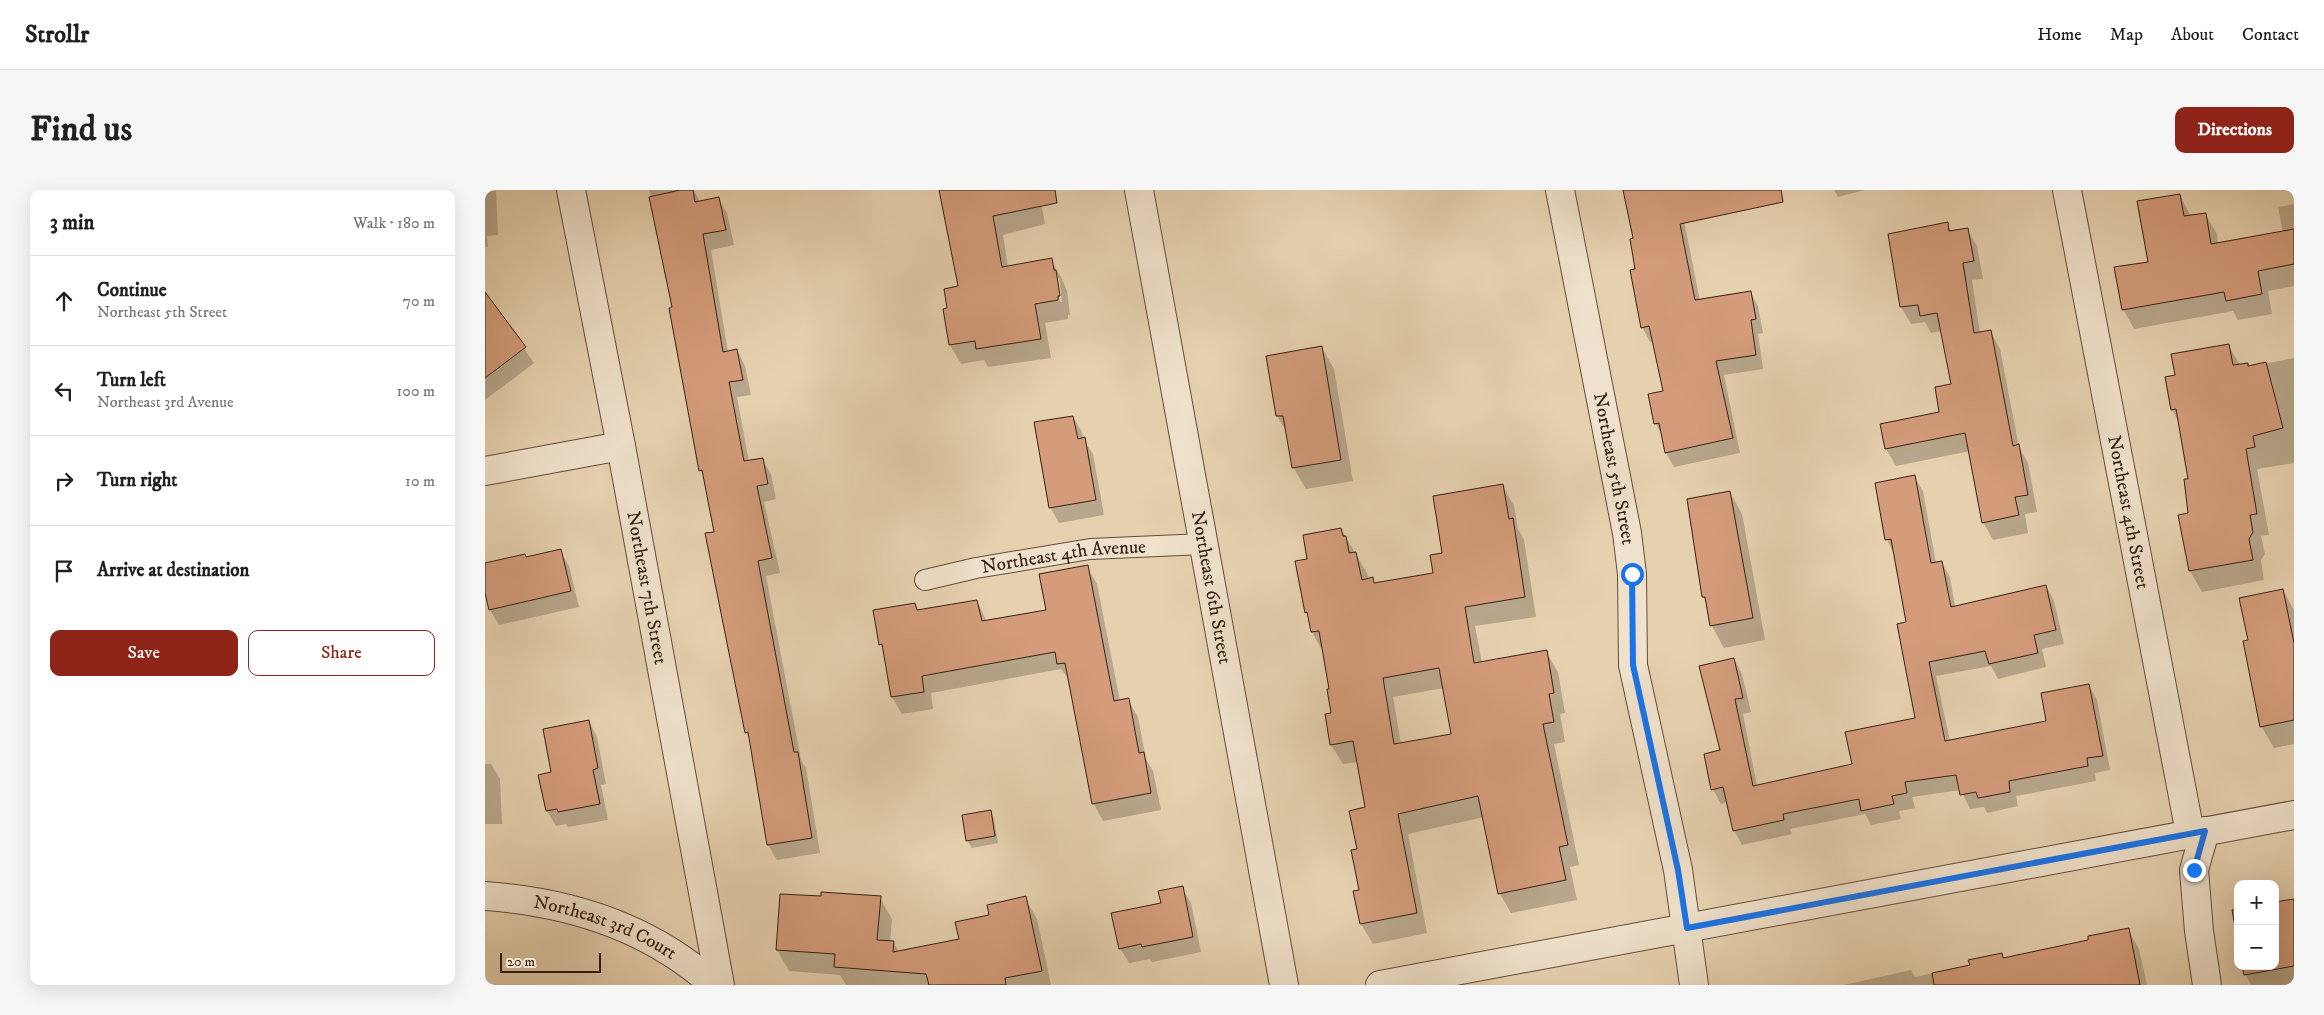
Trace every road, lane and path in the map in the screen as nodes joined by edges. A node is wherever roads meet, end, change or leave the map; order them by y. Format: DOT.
graph roads {
  1 [pos="571,190"];
  2 [pos="1139,190"];
  3 [pos="1560,190"];
  4 [pos="2067,190"];
  5 [pos="621,446"];
  6 [pos="485,470"];
  7 [pos="1204,544"];
  8 [pos="925,580"];
  9 [pos="2294,815"];
  10 [pos="2197,832"];
  11 [pos="485,896"];
  12 [pos="1687,928"];
  13 [pos="713,985"];
  14 [pos="720,985"];
  15 [pos="1284,985"];
  16 [pos="1380,985"];
  17 [pos="1694,985"];
  18 [pos="2207,985"];
  1 -- 5 [label="street, Northeast 7th Street"];
  2 -- 7 [label="street, Northeast 6th Street"];
  3 -- 12 [label="street, Northeast 5th Street"];
  4 -- 10 [label="street, Northeast 4th Street"];
  5 -- 6 [label="street"];
  5 -- 14 [label="street, Northeast 7th Street"];
  7 -- 8 [label="lane, Northeast 4th Avenue"];
  7 -- 15 [label="street, Northeast 6th Street"];
  9 -- 10 [label="street"];
  10 -- 12 [label="street"];
  10 -- 18 [label="street"];
  11 -- 13 [label="street, Northeast 3rd Court"];
  12 -- 16 [label="street"];
  12 -- 17 [label="street, Northeast 5th Street"];
}
